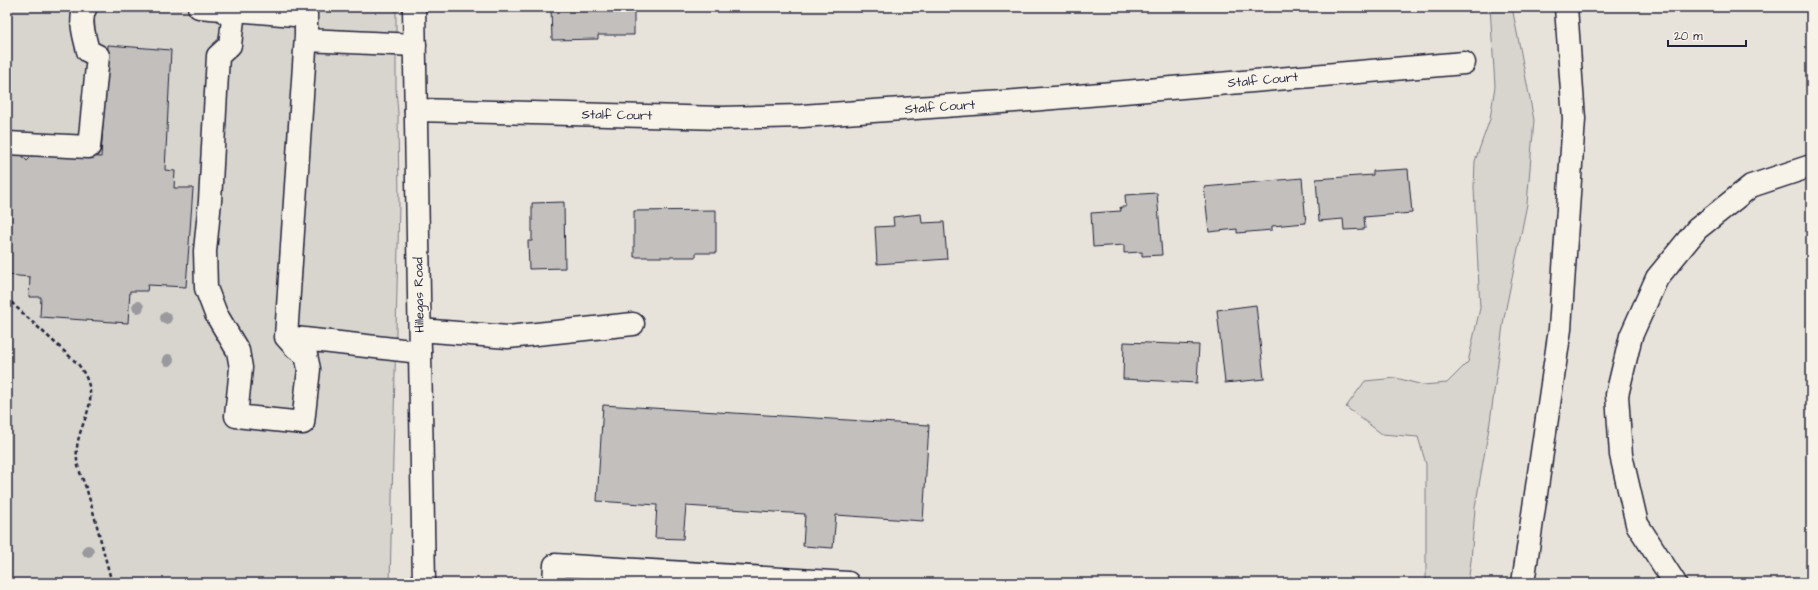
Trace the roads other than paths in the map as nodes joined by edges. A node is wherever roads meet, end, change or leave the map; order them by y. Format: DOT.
graph roads {
  1 [pos="86,7"];
  2 [pos="199,7"];
  3 [pos="414,7"];
  4 [pos="1566,7"];
  5 [pos="222,9"];
  6 [pos="306,11"];
  7 [pos="306,40"];
  8 [pos="415,45"];
  9 [pos="1464,63"];
  10 [pos="416,110"];
  11 [pos="7,142"];
  12 [pos="1811,166"];
  13 [pos="633,324"];
  14 [pos="420,330"];
  15 [pos="286,337"];
  16 [pos="420,352"];
  17 [pos="424,583"];
  18 [pos="554,583"];
  19 [pos="848,583"];
  20 [pos="1523,583"];
  21 [pos="1675,583"];
  1 -- 11 [label="main road"];
  2 -- 5 [label="main road"];
  3 -- 8 [label="main road, Hillegas Road"];
  4 -- 20 [label="main road"];
  5 -- 6 [label="main road"];
  5 -- 15 [label="main road"];
  6 -- 7 [label="main road"];
  7 -- 8 [label="main road"];
  7 -- 15 [label="main road"];
  8 -- 10 [label="main road, Hillegas Road"];
  9 -- 10 [label="main road, Stalf Court"];
  10 -- 14 [label="main road, Hillegas Road"];
  12 -- 21 [label="main road"];
  13 -- 14 [label="main road"];
  14 -- 16 [label="main road, Hillegas Road"];
  15 -- 16 [label="main road"];
  16 -- 17 [label="main road, Hillegas Road"];
  18 -- 19 [label="main road"];
}
